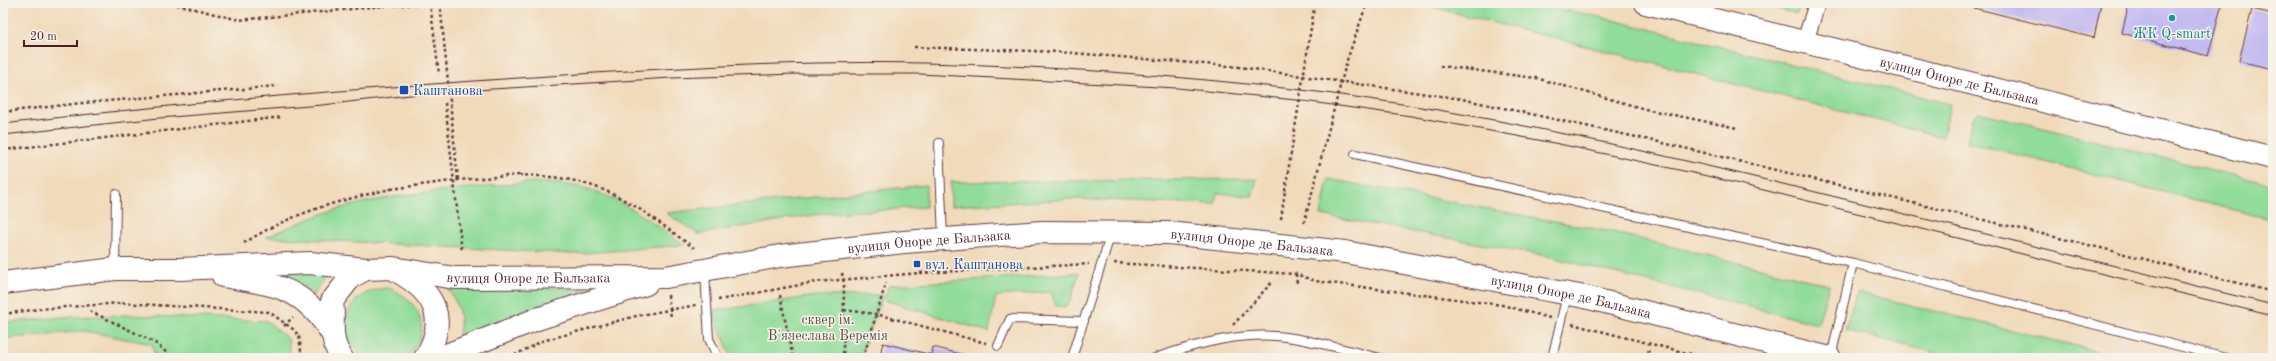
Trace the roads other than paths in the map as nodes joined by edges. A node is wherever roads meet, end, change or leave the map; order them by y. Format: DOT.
graph roads {
  1 [pos="1646,3"];
  2 [pos="1817,3"];
  3 [pos="1805,42"];
  4 [pos="939,143"];
  5 [pos="1355,154"];
  6 [pos="2273,158"];
  7 [pos="116,194"];
  8 [pos="1111,233"];
  9 [pos="944,239"];
  10 [pos="1853,263"];
  11 [pos="393,268"];
  12 [pos="180,269"];
  13 [pos="366,269"];
  14 [pos="115,270"];
  15 [pos="705,271"];
  16 [pos="3,283"];
  17 [pos="667,286"];
  18 [pos="1567,294"];
  19 [pos="1084,321"];
  20 [pos="332,332"];
  21 [pos="998,346"];
  22 [pos="339,356"];
  23 [pos="425,358"];
  24 [pos="439,358"];
  25 [pos="718,358"];
  26 [pos="1072,358"];
  27 [pos="1155,358"];
  28 [pos="1380,358"];
  29 [pos="1552,358"];
  30 [pos="1830,358"];
  31 [pos="2226,358"];
  1 -- 3 [label="street, вулиця Оноре де Бальзака"];
  2 -- 3 [label="street"];
  3 -- 6 [label="street, вулиця Оноре де Бальзака"];
  4 -- 9 [label="lane"];
  5 -- 10 [label="lane"];
  7 -- 14 [label="lane"];
  8 -- 9 [label="street, вулиця Оноре де Бальзака"];
  8 -- 18 [label="street, вулиця Оноре де Бальзака"];
  8 -- 19 [label="lane"];
  9 -- 15 [label="street, вулиця Оноре де Бальзака"];
  10 -- 30 [label="lane"];
  10 -- 31 [label="lane"];
  11 -- 13 [label="street, вулиця Оноре де Бальзака"];
  11 -- 17 [label="street, вулиця Оноре де Бальзака"];
  11 -- 23 [label="street"];
  12 -- 13 [label="street"];
  12 -- 14 [label="street"];
  12 -- 20 [label="street"];
  13 -- 20 [label="street"];
  14 -- 16 [label="street"];
  15 -- 17 [label="street, вулиця Оноре де Бальзака"];
  15 -- 25 [label="lane"];
  17 -- 24 [label="street, вулиця Оноре де Бальзака"];
  18 -- 29 [label="lane"];
  18 -- 30 [label="street, вулиця Оноре де Бальзака"];
  19 -- 21 [label="lane"];
  19 -- 26 [label="lane"];
  20 -- 22 [label="street"];
  27 -- 28 [label="lane"];
}
